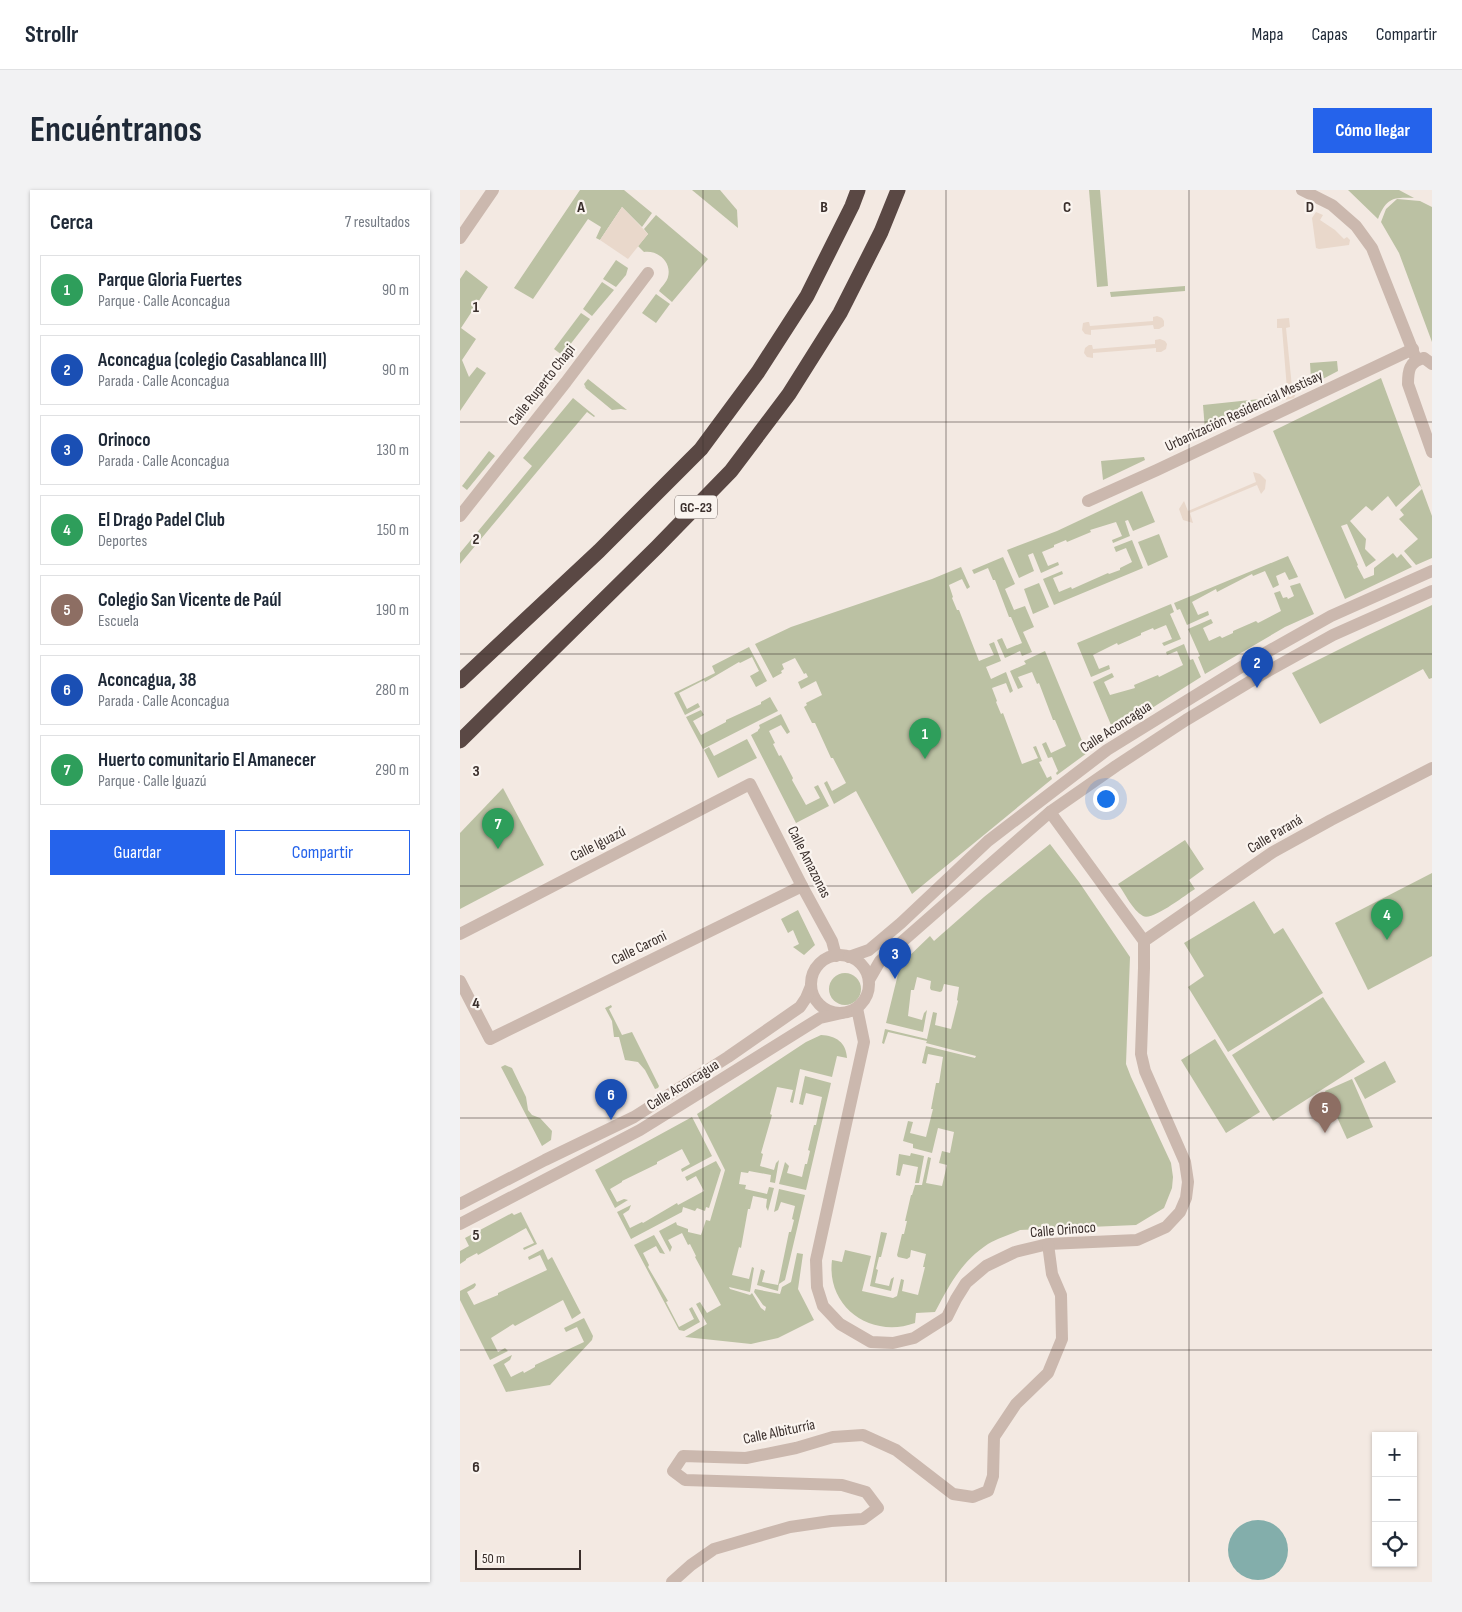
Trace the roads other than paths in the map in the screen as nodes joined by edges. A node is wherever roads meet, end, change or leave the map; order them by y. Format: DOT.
graph roads {
  1 [pos="493,190"];
  2 [pos="858,190"];
  3 [pos="898,190"];
  4 [pos="1302,190"];
  5 [pos="460,238"];
  6 [pos="648,272"];
  7 [pos="1415,354"];
  8 [pos="1432,364"];
  9 [pos="1432,452"];
  10 [pos="1088,501"];
  11 [pos="460,516"];
  12 [pos="1432,571"];
  13 [pos="1432,590"];
  14 [pos="460,681"];
  15 [pos="460,741"];
  16 [pos="1432,768"];
  17 [pos="750,784"];
  18 [pos="1050,812"];
  19 [pos="802,886"];
  20 [pos="460,934"];
  21 [pos="1144,941"];
  22 [pos="836,956"];
  23 [pos="849,957"];
  24 [pos="869,980"];
  25 [pos="460,981"];
  26 [pos="811,986"];
  27 [pos="857,1008"];
  28 [pos="842,1013"];
  29 [pos="460,1204"];
  30 [pos="460,1224"];
  31 [pos="1048,1244"];
  32 [pos="672,1582"];
  1 -- 5 [label="street"];
  2 -- 14 [label="highway, GC-23"];
  3 -- 15 [label="highway, GC-23"];
  4 -- 7 [label="street"];
  6 -- 11 [label="street, Calle Ruperto Chapi"];
  7 -- 8 [label="street"];
  7 -- 9 [label="street"];
  7 -- 10 [label="street, Urbanización Residencial Mestisay"];
  12 -- 23 [label="street, Calle Aconcagua"];
  13 -- 18 [label="street"];
  16 -- 21 [label="street, Calle Paraná"];
  17 -- 19 [label="street, Calle Amazonas"];
  17 -- 20 [label="street, Calle Iguazú"];
  18 -- 21 [label="street"];
  18 -- 24 [label="street"];
  19 -- 22 [label="street, Calle Amazonas"];
  19 -- 25 [label="street, Calle Caroni"];
  21 -- 31 [label="street, Calle Orinoco"];
  22 -- 23 [label="street"];
  22 -- 26 [label="street"];
  23 -- 24 [label="street"];
  24 -- 27 [label="street"];
  26 -- 28 [label="street"];
  26 -- 29 [label="street, Calle Aconcagua"];
  27 -- 28 [label="street"];
  27 -- 31 [label="street, Calle Orinoco"];
  28 -- 30 [label="street, Calle Aconcagua"];
  31 -- 32 [label="street, Calle Albiturría"];
}
